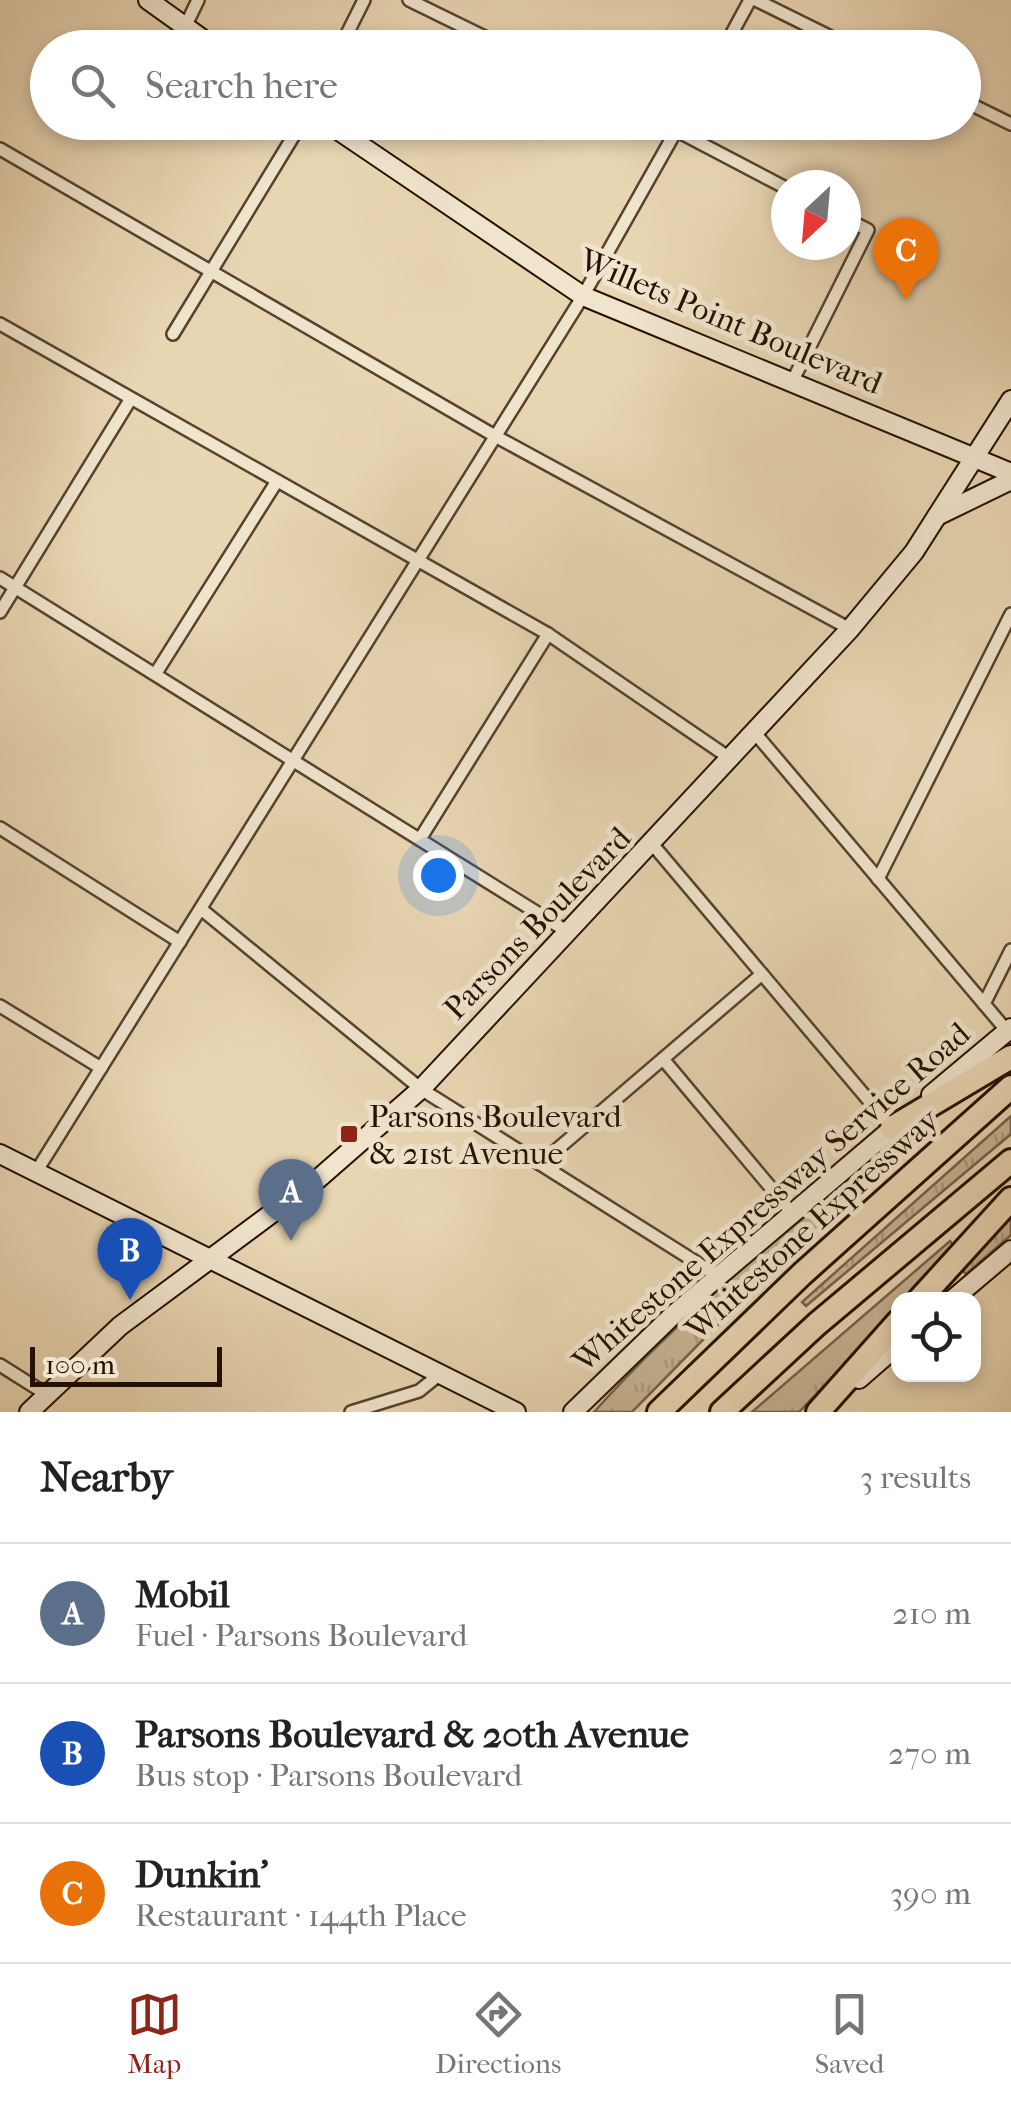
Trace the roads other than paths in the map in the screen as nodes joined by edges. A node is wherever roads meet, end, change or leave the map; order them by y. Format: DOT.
graph roads {
  1 [pos="148,0"];
  2 [pos="198,0"];
  3 [pos="364,0"];
  4 [pos="409,0"];
  5 [pos="753,0"];
  6 [pos="184,26"];
  7 [pos="190,30"];
  8 [pos="349,30"];
  9 [pos="470,30"];
  10 [pos="735,30"];
  11 [pos="816,30"];
  12 [pos="981,109"];
  13 [pos="1011,124"];
  14 [pos="291,140"];
  15 [pos="353,140"];
  16 [pos="671,140"];
  17 [pos="703,140"];
  18 [pos="0,149"];
  19 [pos="771,179"];
  20 [pos="853,260"];
  21 [pos="212,272"];
  22 [pos="583,296"];
  23 [pos="0,324"];
  24 [pos="174,334"];
  25 [pos="792,382"];
  26 [pos="130,400"];
  27 [pos="1011,400"];
  28 [pos="495,436"];
  29 [pos="973,457"];
  30 [pos="1011,477"];
  31 [pos="277,481"];
  32 [pos="936,516"];
  33 [pos="420,559"];
  34 [pos="0,578"];
  35 [pos="15,587"];
  36 [pos="0,612"];
  37 [pos="1011,614"];
  38 [pos="850,629"];
  39 [pos="548,634"];
  40 [pos="156,673"];
  41 [pos="755,733"];
  42 [pos="732,759"];
  43 [pos="294,760"];
  44 [pos="0,828"];
  45 [pos="420,839"];
  46 [pos="653,845"];
  47 [pos="878,879"];
  48 [pos="201,909"];
  49 [pos="568,932"];
  50 [pos="180,942"];
  51 [pos="1011,950"];
  52 [pos="762,974"];
  53 [pos="984,1004"];
  54 [pos="0,1006"];
  55 [pos="1009,1030"];
  56 [pos="1011,1057"];
  57 [pos="663,1059"];
  58 [pos="101,1068"];
  59 [pos="1011,1088"];
  60 [pos="421,1089"];
  61 [pos="892,1128"];
  62 [pos="0,1154"];
  63 [pos="1011,1161"];
  64 [pos="540,1164"];
  65 [pos="36,1172"];
  66 [pos="1011,1200"];
  67 [pos="792,1214"];
  68 [pos="1011,1250"];
  69 [pos="212,1260"];
  70 [pos="718,1276"];
  71 [pos="926,1292"];
  72 [pos="961,1292"];
  73 [pos="891,1330"];
  74 [pos="891,1351"];
  75 [pos="0,1365"];
  76 [pos="440,1374"];
  77 [pos="46,1394"];
  78 [pos="28,1412"];
  79 [pos="351,1412"];
  80 [pos="516,1412"];
  81 [pos="573,1412"];
  82 [pos="660,1412"];
  83 [pos="722,1412"];
  84 [pos="819,1412"];
  1 -- 6 [label="street"];
  2 -- 6 [label="street"];
  3 -- 8 [label="street"];
  4 -- 9 [label="street"];
  5 -- 10 [label="street"];
  5 -- 11 [label="street"];
  6 -- 7 [label="street"];
  12 -- 13 [label="street"];
  14 -- 21 [label="street"];
  15 -- 22 [label="street, Willets Point Boulevard"];
  16 -- 22 [label="street"];
  17 -- 19 [label="street"];
  18 -- 21 [label="street"];
  20 -- 25 [label="street"];
  21 -- 24 [label="street"];
  21 -- 28 [label="street"];
  22 -- 25 [label="street, Willets Point Boulevard"];
  22 -- 28 [label="street"];
  23 -- 26 [label="street"];
  25 -- 29 [label="street, Willets Point Boulevard"];
  26 -- 31 [label="street"];
  26 -- 35 [label="street"];
  27 -- 29 [label="street, Parsons Boulevard"];
  28 -- 33 [label="street"];
  28 -- 38 [label="street"];
  29 -- 30 [label="street, Willets Point Boulevard"];
  29 -- 32 [label="street, Parsons Boulevard"];
  30 -- 32 [label="street"];
  31 -- 33 [label="street"];
  31 -- 40 [label="street"];
  32 -- 38 [label="street, Parsons Boulevard"];
  33 -- 39 [label="street"];
  33 -- 43 [label="street"];
  34 -- 35 [label="street"];
  35 -- 36 [label="street"];
  35 -- 40 [label="street"];
  37 -- 47 [label="street"];
  38 -- 41 [label="street, Parsons Boulevard"];
  39 -- 42 [label="street"];
  39 -- 45 [label="street"];
  40 -- 43 [label="street"];
  41 -- 42 [label="street, Parsons Boulevard"];
  41 -- 47 [label="street"];
  42 -- 46 [label="street, Parsons Boulevard"];
  43 -- 45 [label="street"];
  43 -- 48 [label="street"];
  44 -- 50 [label="street"];
  45 -- 49 [label="street"];
  46 -- 49 [label="street, Parsons Boulevard"];
  46 -- 52 [label="street"];
  47 -- 53 [label="street"];
  48 -- 50 [label="street"];
  48 -- 60 [label="street"];
  49 -- 60 [label="street, Parsons Boulevard"];
  50 -- 58 [label="street"];
  51 -- 53 [label="street"];
  52 -- 57 [label="street"];
  52 -- 61 [label="street"];
  53 -- 55 [label="street"];
  54 -- 58 [label="street"];
  55 -- 61 [label="street, Whitestone Expressway Service Road"];
  56 -- 61 [label="highway"];
  57 -- 64 [label="street"];
  57 -- 67 [label="street"];
  58 -- 65 [label="street"];
  59 -- 82 [label="highway, Whitestone Expressway"];
  60 -- 64 [label="street"];
  60 -- 69 [label="street, Parsons Boulevard"];
  61 -- 67 [label="street, Whitestone Expressway Service Road"];
  62 -- 65 [label="street"];
  63 -- 83 [label="highway"];
  64 -- 70 [label="street"];
  65 -- 69 [label="street"];
  66 -- 71 [label="highway"];
  67 -- 70 [label="street, Whitestone Expressway Service Road"];
  68 -- 72 [label="street"];
  69 -- 76 [label="street"];
  69 -- 77 [label="street, Parsons Boulevard"];
  70 -- 81 [label="street, Whitestone Expressway Service Road"];
  73 -- 84 [label="highway"];
  74 -- 84 [label="street"];
  75 -- 77 [label="street"];
  76 -- 79 [label="street"];
  76 -- 80 [label="street"];
  77 -- 78 [label="street, Parsons Boulevard"];
}
